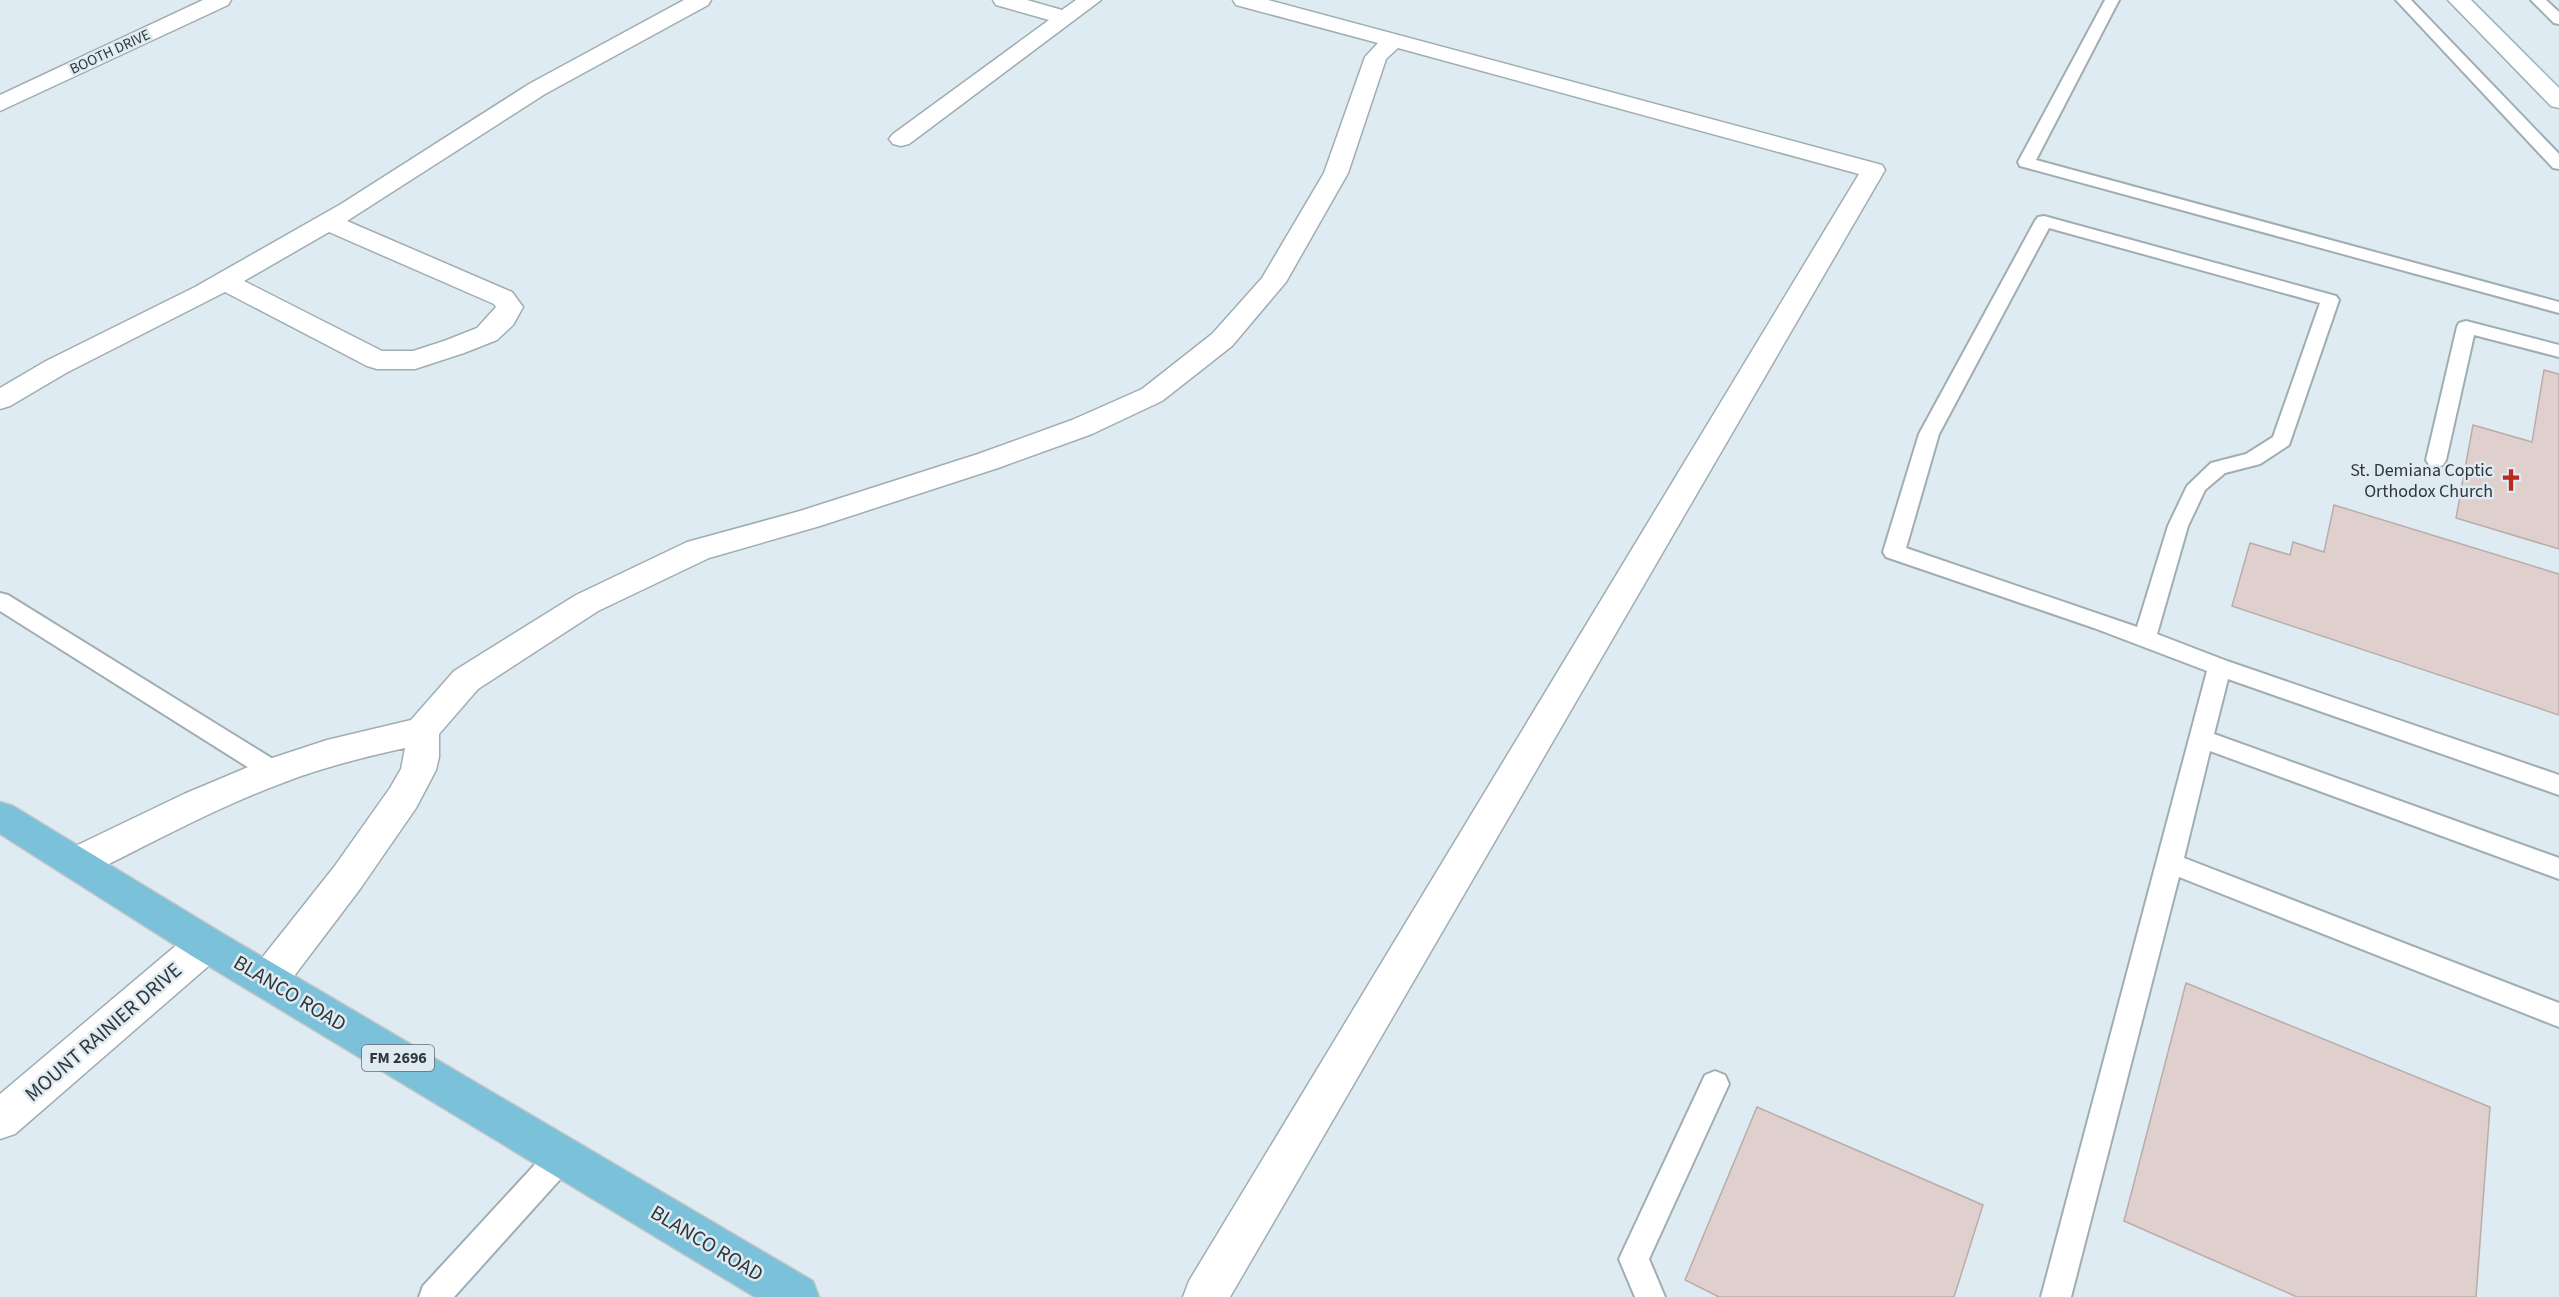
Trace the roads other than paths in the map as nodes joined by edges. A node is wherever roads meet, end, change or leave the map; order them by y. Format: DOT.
graph roads {
  1 [pos="220,0"];
  2 [pos="700,0"];
  3 [pos="1004,0"];
  4 [pos="1090,0"];
  5 [pos="1244,0"];
  6 [pos="2112,0"];
  7 [pos="2403,0"];
  8 [pos="2459,0"];
  9 [pos="2538,0"];
  10 [pos="1065,18"];
  11 [pos="2559,20"];
  12 [pos="1395,39"];
  13 [pos="2559,101"];
  14 [pos="0,104"];
  15 [pos="901,139"];
  16 [pos="2559,164"];
  17 [pos="328,222"];
  18 [pos="224,281"];
  19 [pos="2559,308"];
  20 [pos="2559,351"];
  21 [pos="0,400"];
  22 [pos="2436,460"];
  23 [pos="0,601"];
  24 [pos="2145,638"];
  25 [pos="2219,667"];
  26 [pos="422,731"];
  27 [pos="2202,739"];
  28 [pos="273,771"];
  29 [pos="2559,785"];
  30 [pos="0,816"];
  31 [pos="76,863"];
  32 [pos="2170,863"];
  33 [pos="2559,869"];
  34 [pos="206,944"];
  35 [pos="268,980"];
  36 [pos="2559,1015"];
  37 [pos="1715,1084"];
  38 [pos="0,1120"];
  39 [pos="562,1156"];
  40 [pos="434,1297"];
  41 [pos="797,1297"];
  42 [pos="1205,1297"];
  43 [pos="1650,1297"];
  44 [pos="2056,1297"];
  1 -- 14 [label="street, BOOTH DRIVE"];
  2 -- 17 [label="street"];
  3 -- 10 [label="street"];
  4 -- 10 [label="street"];
  5 -- 12 [label="street"];
  6 -- 19 [label="lane"];
  7 -- 16 [label="lane"];
  8 -- 13 [label="street"];
  9 -- 11 [label="lane"];
  10 -- 15 [label="street"];
  12 -- 26 [label="street"];
  12 -- 42 [label="street"];
  17 -- 18 [label="street"];
  17 -- 18 [label="street"];
  18 -- 21 [label="street"];
  20 -- 22 [label="lane"];
  23 -- 28 [label="lane"];
  24 -- 24 [label="lane"];
  24 -- 25 [label="lane"];
  25 -- 27 [label="lane"];
  25 -- 29 [label="lane"];
  26 -- 28 [label="street"];
  26 -- 35 [label="street"];
  27 -- 32 [label="lane"];
  27 -- 33 [label="lane"];
  28 -- 31 [label="street"];
  30 -- 31 [label="main road, BLANCO ROAD / FM 2696"];
  31 -- 34 [label="main road, BLANCO ROAD / FM 2696"];
  32 -- 36 [label="lane"];
  32 -- 44 [label="lane"];
  34 -- 35 [label="main road, BLANCO ROAD / FM 2696"];
  34 -- 38 [label="street, MOUNT RAINIER DRIVE"];
  35 -- 39 [label="main road, BLANCO ROAD / FM 2696"];
  37 -- 43 [label="lane"];
  39 -- 40 [label="lane"];
  39 -- 41 [label="main road, BLANCO ROAD / FM 2696"];
}
